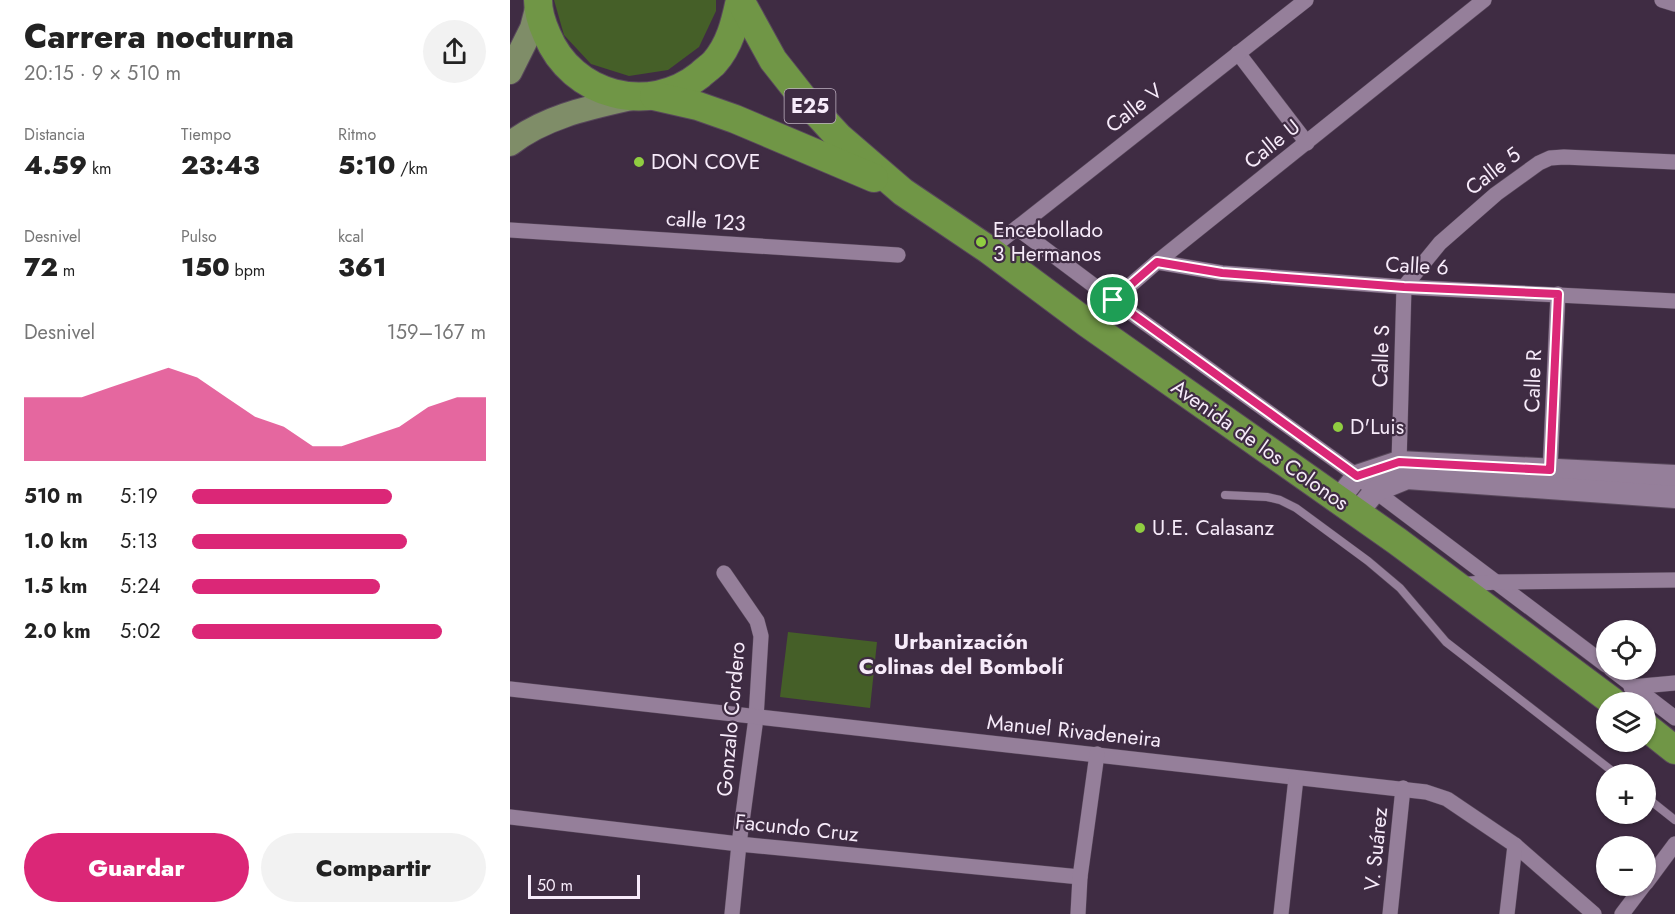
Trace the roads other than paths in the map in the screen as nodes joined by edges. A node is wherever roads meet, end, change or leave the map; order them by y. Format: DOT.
graph roads {
  1 [pos="740,0"];
  2 [pos="1306,0"];
  3 [pos="1484,0"];
  4 [pos="1662,0"];
  5 [pos="538,2"];
  6 [pos="1675,4"];
  7 [pos="1238,53"];
  8 [pos="510,72"];
  9 [pos="645,97"];
  10 [pos="1307,143"];
  11 [pos="510,144"];
  12 [pos="1675,162"];
  13 [pos="903,192"];
  14 [pos="1017,228"];
  15 [pos="510,230"];
  16 [pos="989,250"];
  17 [pos="898,255"];
  18 [pos="1157,262"];
  19 [pos="1404,287"];
  20 [pos="1558,294"];
  21 [pos="1113,300"];
  22 [pos="1675,301"];
  23 [pos="1087,323"];
  24 [pos="1399,462"];
  25 [pos="1550,470"];
  26 [pos="1357,476"];
  27 [pos="1675,476"];
  28 [pos="1375,491"];
  29 [pos="1225,495"];
  30 [pos="1675,496"];
  31 [pos="1347,506"];
  32 [pos="724,573"];
  33 [pos="1675,579"];
  34 [pos="1496,582"];
  35 [pos="1457,585"];
  36 [pos="1612,682"];
  37 [pos="1675,683"];
  38 [pos="510,689"];
  39 [pos="756,717"];
  40 [pos="1675,718"];
  41 [pos="1656,735"];
  42 [pos="1675,750"];
  43 [pos="1097,754"];
  44 [pos="1603,764"];
  45 [pos="1296,778"];
  46 [pos="1403,788"];
  47 [pos="1656,805"];
  48 [pos="510,817"];
  49 [pos="1675,820"];
  50 [pos="739,844"];
  51 [pos="1515,844"];
  52 [pos="1675,844"];
  53 [pos="1656,869"];
  54 [pos="1080,877"];
  55 [pos="1636,896"];
  56 [pos="732,914"];
  57 [pos="1078,914"];
  58 [pos="1281,914"];
  59 [pos="1390,914"];
  60 [pos="1507,914"];
  61 [pos="1594,914"];
  62 [pos="1622,914"];
  1 -- 9 [label="highway, E25"];
  1 -- 13 [label="highway, Avenida de los Colonos / E25"];
  2 -- 7 [label="street, Calle V"];
  3 -- 10 [label="street, Calle U"];
  4 -- 6 [label="street"];
  5 -- 8 [label="main road"];
  5 -- 9 [label="highway, E25"];
  7 -- 10 [label="street"];
  7 -- 14 [label="street, Calle V"];
  9 -- 11 [label="main road"];
  9 -- 13 [label="highway, Avenida de los Colonos / E25"];
  10 -- 18 [label="street, Calle U"];
  12 -- 19 [label="street, Calle 5"];
  13 -- 16 [label="highway, Avenida de los Colonos / E25"];
  14 -- 16 [label="street, Calle V"];
  14 -- 21 [label="street"];
  15 -- 17 [label="street, calle 123"];
  16 -- 23 [label="highway, Avenida de los Colonos / E25"];
  18 -- 19 [label="street, Calle 6"];
  18 -- 21 [label="street, Calle U"];
  19 -- 20 [label="street, Calle 6"];
  19 -- 24 [label="street, Calle S"];
  20 -- 22 [label="street, Calle 6"];
  20 -- 25 [label="street, Calle R"];
  21 -- 23 [label="street, Calle U"];
  21 -- 26 [label="street"];
  23 -- 31 [label="highway, Avenida de los Colonos / E25"];
  24 -- 25 [label="street"];
  24 -- 26 [label="street"];
  25 -- 27 [label="street"];
  26 -- 28 [label="street"];
  26 -- 31 [label="street"];
  28 -- 30 [label="street"];
  28 -- 31 [label="street"];
  28 -- 34 [label="street"];
  29 -- 44 [label="lane"];
  31 -- 35 [label="highway, Avenida de los Colonos / E25"];
  32 -- 39 [label="street, Gonzalo Cordero"];
  33 -- 34 [label="street"];
  34 -- 35 [label="street"];
  34 -- 36 [label="street"];
  35 -- 36 [label="highway, Avenida de los Colonos / E25"];
  36 -- 37 [label="street"];
  36 -- 40 [label="street"];
  38 -- 39 [label="street, Manuel Rivadeneira"];
  39 -- 43 [label="street, Manuel Rivadeneira"];
  39 -- 50 [label="street, Gonzalo Cordero"];
  41 -- 42 [label="highway"];
  43 -- 45 [label="street, Manuel Rivadeneira"];
  43 -- 54 [label="street"];
  45 -- 46 [label="street, Manuel Rivadeneira"];
  45 -- 58 [label="street"];
  46 -- 51 [label="street, Manuel Rivadeneira"];
  46 -- 59 [label="street, V. Suárez"];
  47 -- 49 [label="lane"];
  48 -- 50 [label="street, Facundo Cruz"];
  50 -- 54 [label="street, Facundo Cruz"];
  50 -- 56 [label="street, Gonzalo Cordero"];
  51 -- 60 [label="street"];
  51 -- 61 [label="street, Manuel Rivadeneira"];
  52 -- 53 [label="street"];
  54 -- 57 [label="street"];
  55 -- 62 [label="street"];
}
